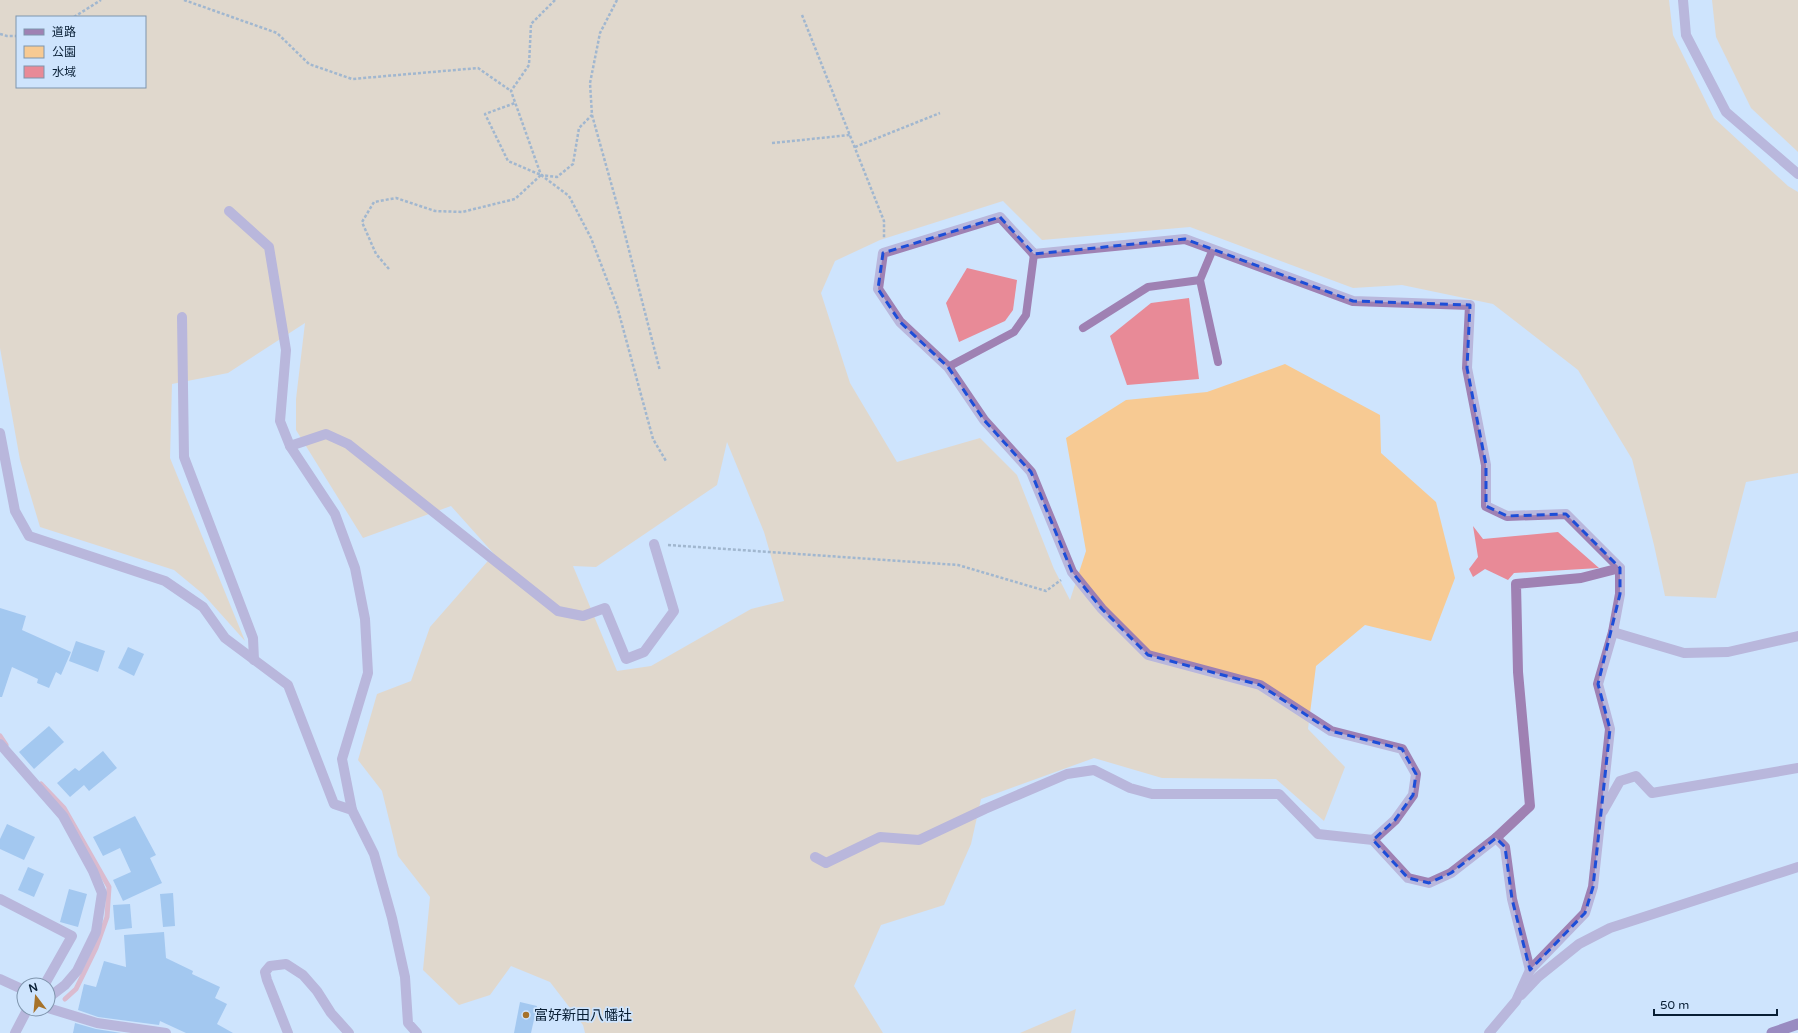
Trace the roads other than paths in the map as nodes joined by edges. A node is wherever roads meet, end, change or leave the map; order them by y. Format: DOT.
graph roads {
  1 [pos="1683,0"];
  2 [pos="1798,174"];
  3 [pos="229,211"];
  4 [pos="1212,249"];
  5 [pos="1034,254"];
  6 [pos="1200,280"];
  7 [pos="182,317"];
  8 [pos="1083,328"];
  9 [pos="1218,362"];
  10 [pos="948,367"];
  11 [pos="0,433"];
  12 [pos="290,446"];
  13 [pos="654,544"];
  14 [pos="1620,568"];
  15 [pos="1613,632"];
  16 [pos="1798,636"];
  17 [pos="254,660"];
  18 [pos="0,744"];
  19 [pos="1798,768"];
  20 [pos="352,810"];
  21 [pos="1601,814"];
  22 [pos="1496,838"];
  23 [pos="1373,840"];
  24 [pos="815,857"];
  25 [pos="1798,867"];
  26 [pos="0,899"];
  27 [pos="1530,970"];
  28 [pos="50,977"];
  29 [pos="0,979"];
  30 [pos="16,986"];
  31 [pos="56,991"];
  32 [pos="1516,1000"];
  33 [pos="56,1010"];
  34 [pos="23,1017"];
  35 [pos="1798,1024"];
  36 [pos="15,1033"];
  37 [pos="166,1033"];
  38 [pos="288,1033"];
  39 [pos="349,1033"];
  40 [pos="417,1033"];
  41 [pos="1489,1033"];
  42 [pos="1772,1033"];
  1 -- 2 [label="street"];
  3 -- 12 [label="street"];
  4 -- 5 [label="street"];
  4 -- 6 [label="lane"];
  4 -- 14 [label="street"];
  5 -- 10 [label="lane"];
  5 -- 10 [label="street"];
  6 -- 8 [label="lane"];
  6 -- 9 [label="lane"];
  7 -- 17 [label="street"];
  10 -- 23 [label="street"];
  11 -- 17 [label="street"];
  12 -- 13 [label="street"];
  12 -- 20 [label="street"];
  14 -- 15 [label="street"];
  14 -- 22 [label="street"];
  15 -- 16 [label="street"];
  15 -- 21 [label="street"];
  17 -- 20 [label="street"];
  18 -- 31 [label="street"];
  19 -- 21 [label="street"];
  20 -- 40 [label="street"];
  21 -- 27 [label="street"];
  22 -- 23 [label="street"];
  22 -- 27 [label="street"];
  23 -- 24 [label="street"];
  25 -- 32 [label="street"];
  26 -- 28 [label="street"];
  27 -- 32 [label="street"];
  29 -- 30 [label="street"];
  32 -- 41 [label="street"];
  33 -- 37 [label="street"];
  34 -- 36 [label="street"];
  35 -- 42 [label="highway"];
  38 -- 39 [label="street"];
}
